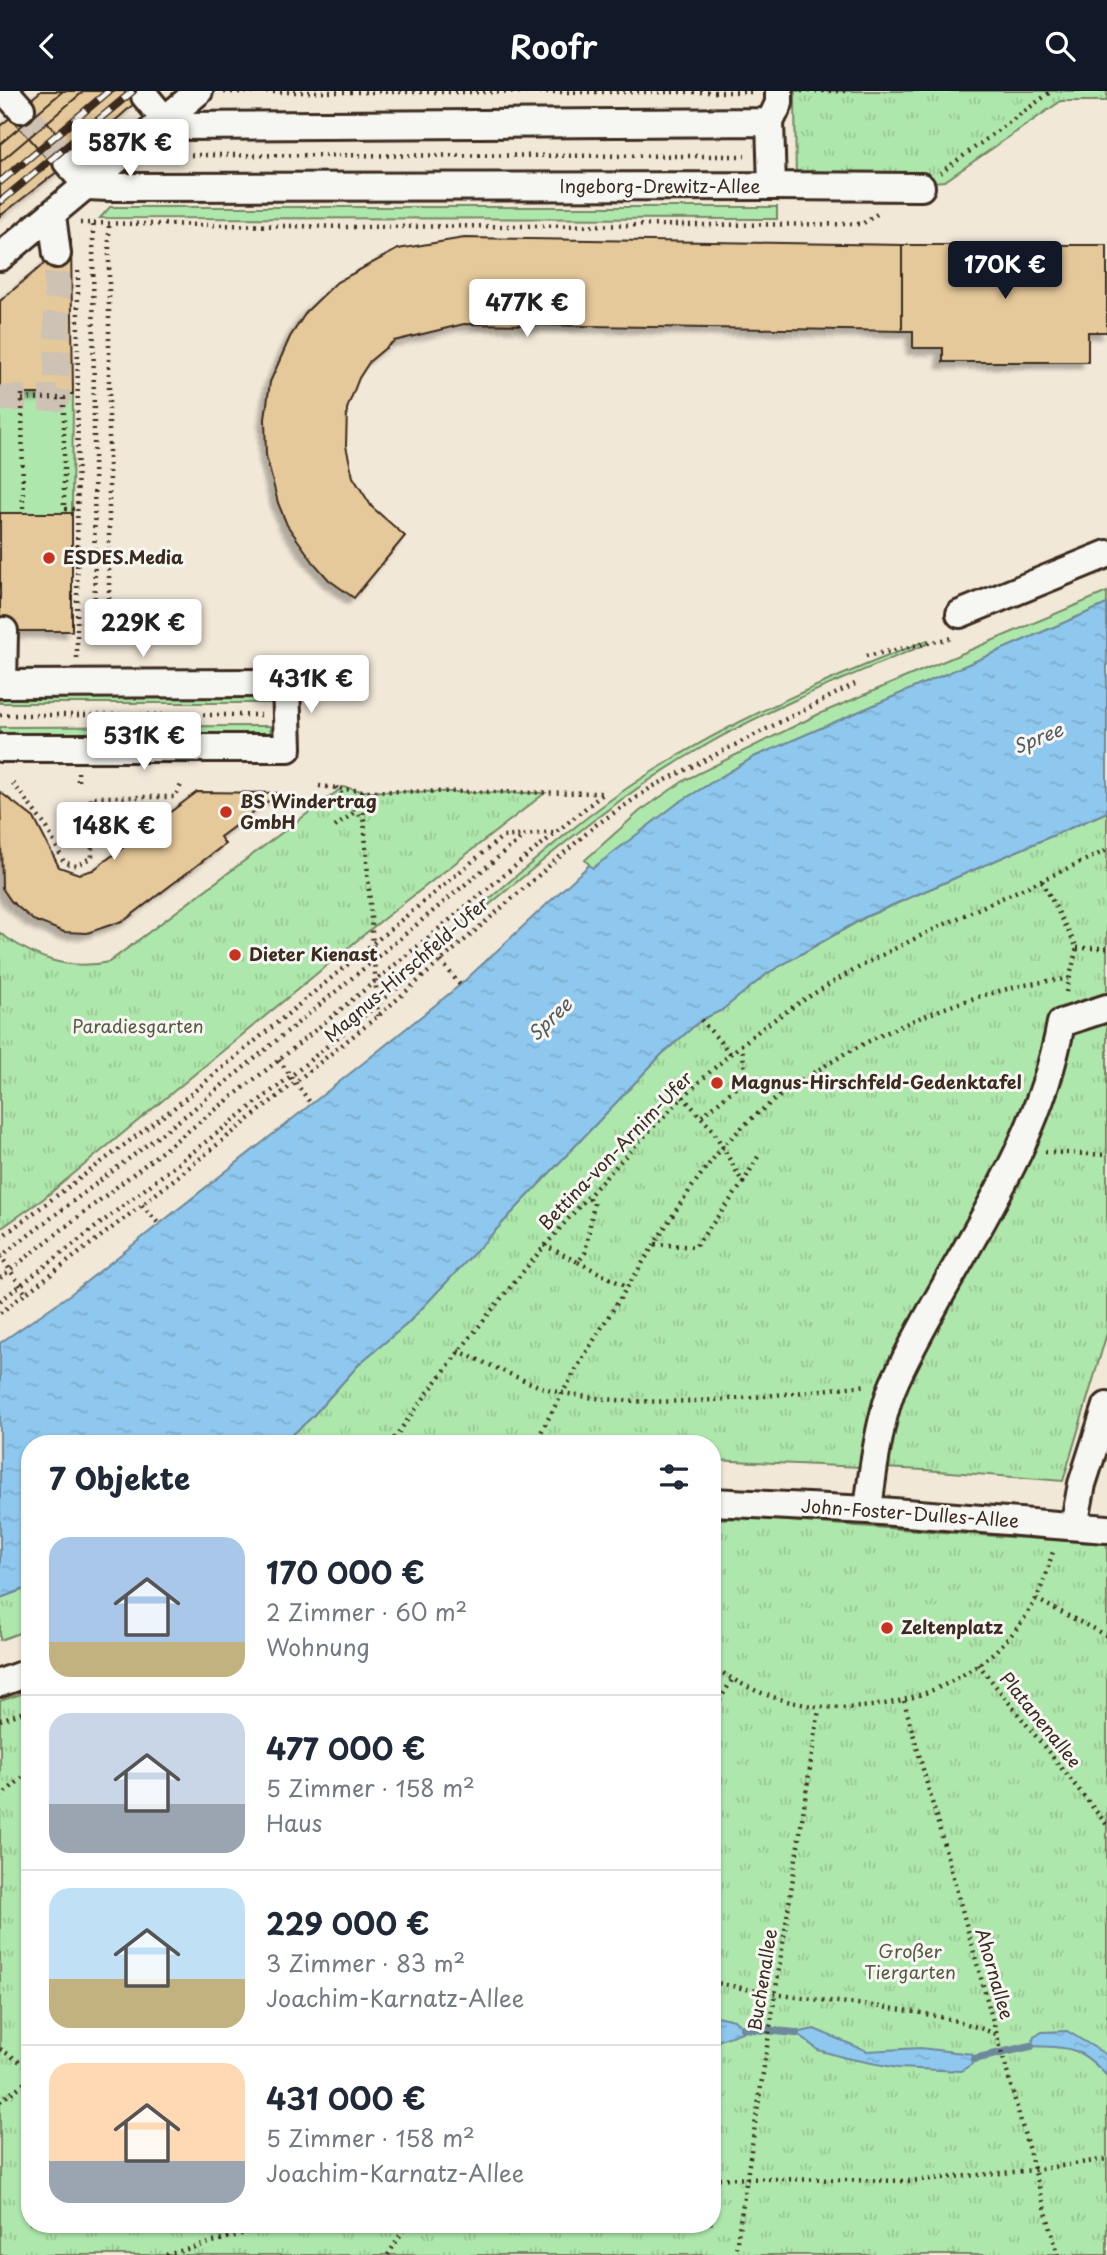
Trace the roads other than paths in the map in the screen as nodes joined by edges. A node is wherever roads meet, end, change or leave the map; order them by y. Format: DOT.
graph roads {
  1 [pos="199,91"];
  2 [pos="779,91"];
  3 [pos="145,96"];
  4 [pos="164,120"];
  5 [pos="770,122"];
  6 [pos="67,162"];
  7 [pos="87,186"];
  8 [pos="772,186"];
  9 [pos="921,187"];
  10 [pos="52,215"];
  11 [pos="0,257"];
  12 [pos="67,259"];
  13 [pos="1107,554"];
  14 [pos="956,626"];
  15 [pos="4,631"];
  16 [pos="2,684"];
  17 [pos="0,748"];
  18 [pos="1107,1008"];
  19 [pos="1107,1406"];
  20 [pos="721,1502"];
  21 [pos="868,1510"];
  22 [pos="1065,1525"];
  23 [pos="1107,1528"];
  24 [pos="21,1675"];
  25 [pos="0,1683"];
  1 -- 4 [label="street"];
  2 -- 5 [label="street, Ingeborg-Drewitz-Allee"];
  3 -- 4 [label="street"];
  4 -- 5 [label="street"];
  4 -- 7 [label="street"];
  5 -- 8 [label="street, Ingeborg-Drewitz-Allee"];
  6 -- 7 [label="street"];
  7 -- 8 [label="street, Ingeborg-Drewitz-Allee"];
  7 -- 10 [label="street"];
  8 -- 9 [label="street"];
  10 -- 11 [label="street"];
  10 -- 12 [label="street"];
  13 -- 14 [label="street"];
  15 -- 16 [label="street"];
  16 -- 17 [label="street"];
  18 -- 21 [label="street"];
  19 -- 22 [label="street"];
  20 -- 21 [label="street, John-Foster-Dulles-Allee"];
  21 -- 22 [label="street, John-Foster-Dulles-Allee"];
  22 -- 23 [label="street, John-Foster-Dulles-Allee"];
  24 -- 25 [label="street"];
}
